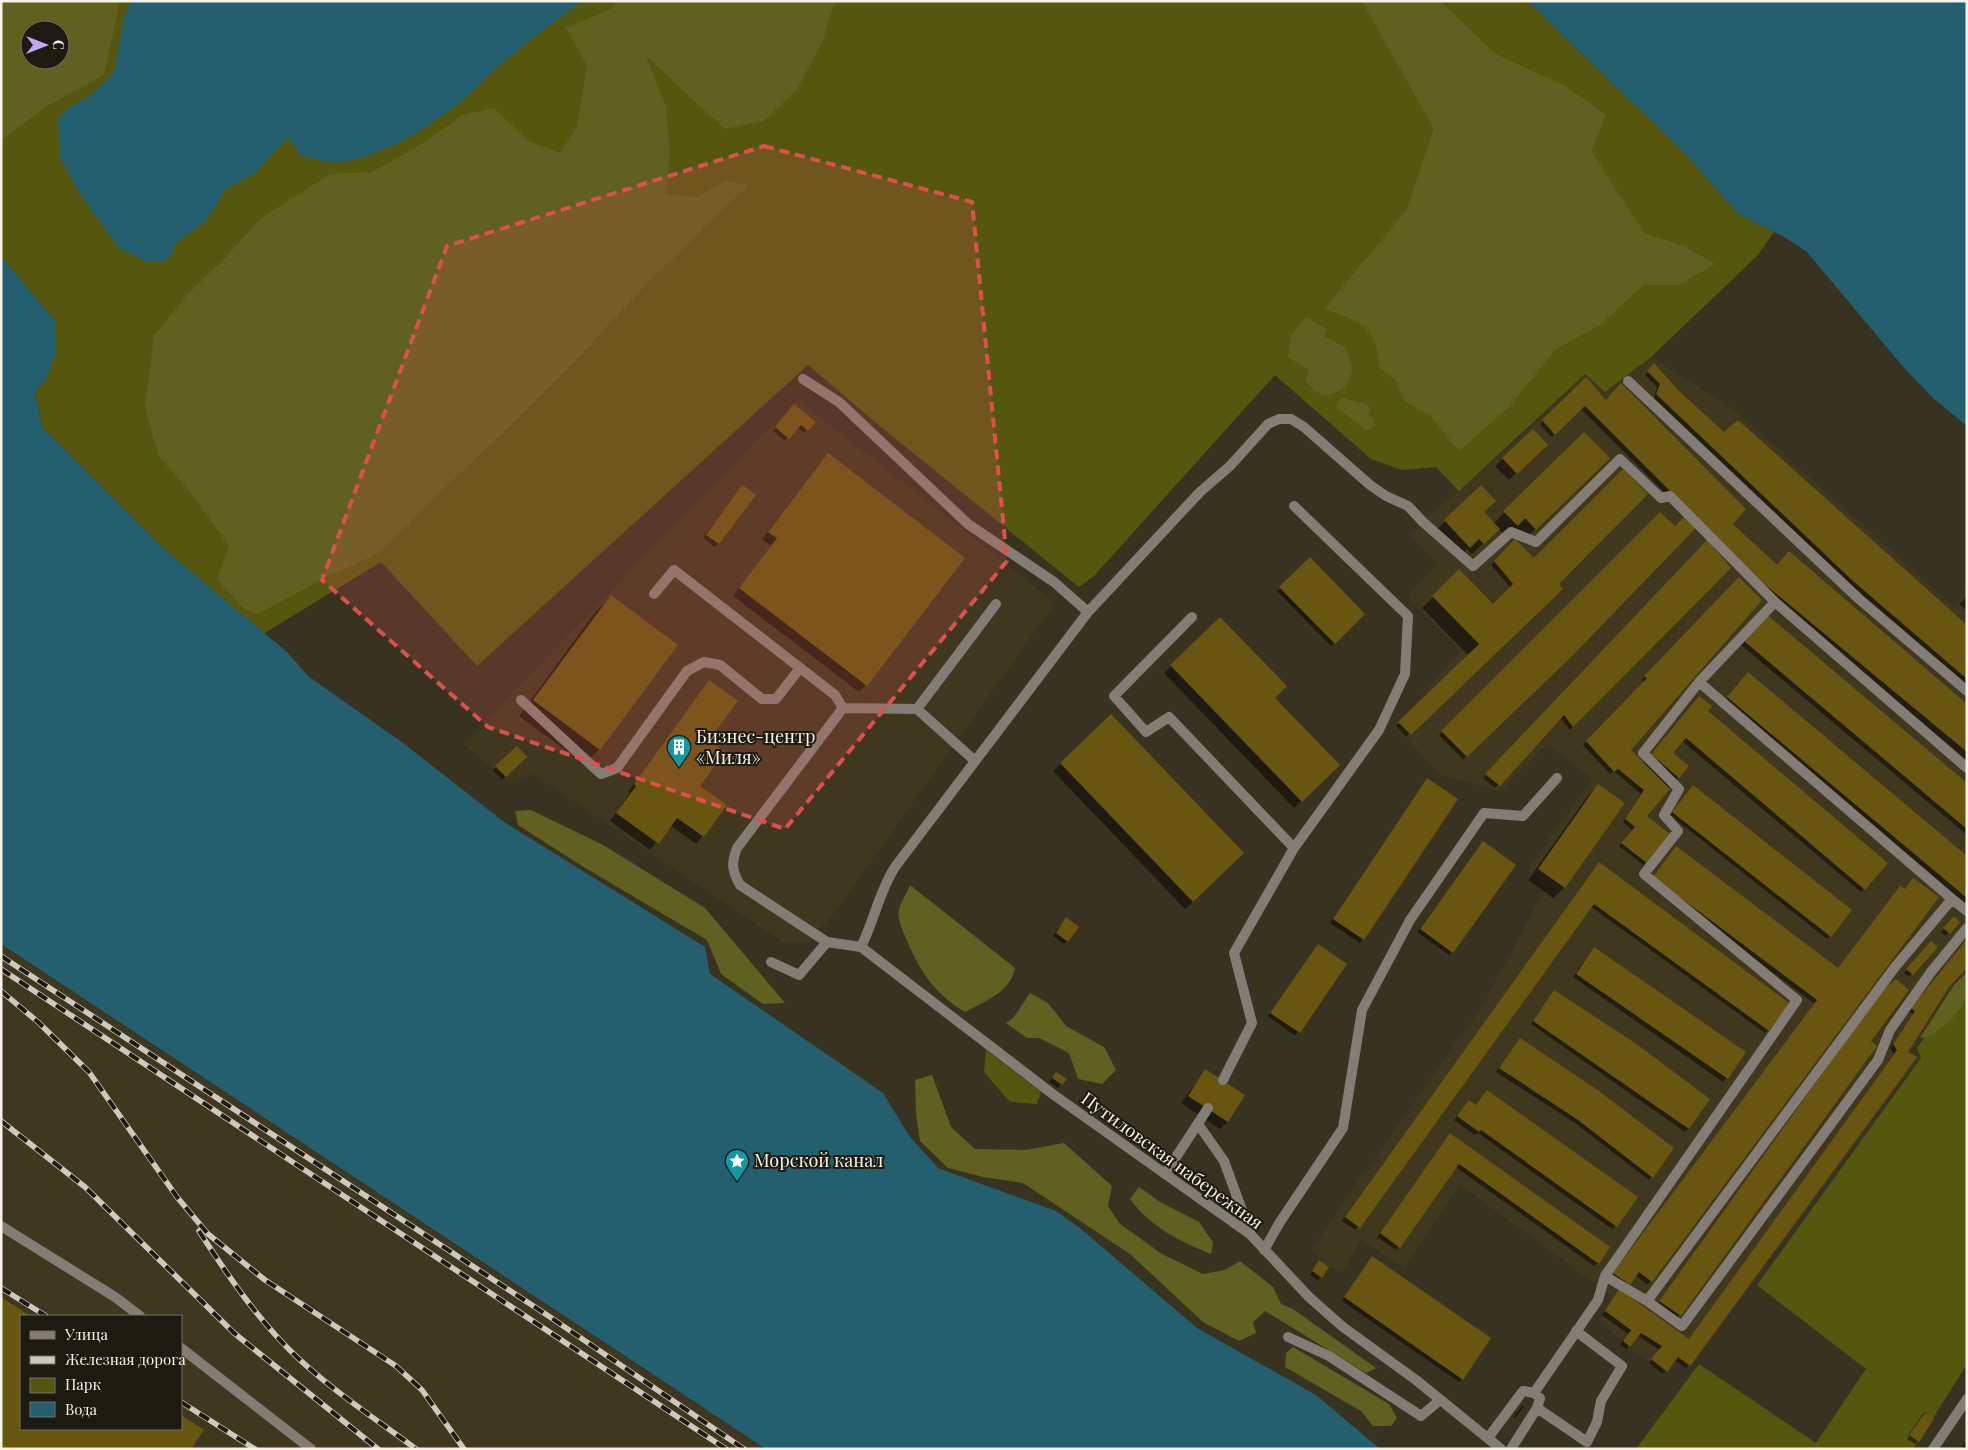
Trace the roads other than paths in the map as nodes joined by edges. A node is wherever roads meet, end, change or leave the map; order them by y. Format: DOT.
graph roads {
  1 [pos="803,379"];
  2 [pos="1628,381"];
  3 [pos="1294,506"];
  4 [pos="654,594"];
  5 [pos="1775,602"];
  6 [pos="996,604"];
  7 [pos="1088,612"];
  8 [pos="1192,617"];
  9 [pos="800,668"];
  10 [pos="1700,682"];
  11 [pos="1967,691"];
  12 [pos="522,700"];
  13 [pos="843,708"];
  14 [pos="917,709"];
  15 [pos="974,760"];
  16 [pos="1967,768"];
  17 [pos="1558,778"];
  18 [pos="1294,848"];
  19 [pos="1952,899"];
  20 [pos="1967,911"];
  21 [pos="1967,928"];
  22 [pos="827,942"];
  23 [pos="861,948"];
  24 [pos="771,962"];
  25 [pos="1223,1080"];
  26 [pos="1208,1108"];
  27 [pos="1198,1124"];
  28 [pos="1165,1174"];
  29 [pos="1,1226"];
  30 [pos="1250,1235"];
  31 [pos="1264,1250"];
  32 [pos="1605,1276"];
  33 [pos="1647,1302"];
  34 [pos="139,1315"];
  35 [pos="1576,1331"];
  36 [pos="1288,1337"];
  37 [pos="182,1349"];
  38 [pos="1534,1393"];
  39 [pos="1967,1399"];
  40 [pos="1440,1400"];
  41 [pos="1537,1408"];
  42 [pos="1957,1413"];
  43 [pos="1967,1420"];
  44 [pos="1488,1438"];
  45 [pos="311,1449"];
  46 [pos="1501,1449"];
  47 [pos="1511,1449"];
  48 [pos="1933,1449"];
  1 -- 7 [label="street"];
  2 -- 11 [label="street"];
  3 -- 18 [label="street"];
  4 -- 9 [label="street"];
  5 -- 7 [label="street"];
  5 -- 10 [label="street"];
  5 -- 16 [label="street"];
  6 -- 14 [label="street"];
  7 -- 15 [label="street"];
  8 -- 18 [label="street"];
  9 -- 12 [label="street"];
  9 -- 13 [label="street"];
  10 -- 19 [label="street"];
  10 -- 32 [label="street"];
  13 -- 14 [label="street"];
  13 -- 22 [label="street"];
  14 -- 15 [label="street"];
  15 -- 23 [label="street"];
  17 -- 31 [label="street"];
  18 -- 25 [label="street"];
  19 -- 20 [label="street"];
  19 -- 33 [label="street"];
  21 -- 33 [label="street"];
  22 -- 23 [label="street"];
  22 -- 24 [label="street"];
  23 -- 28 [label="street, Путиловская набережная"];
  26 -- 27 [label="street"];
  27 -- 28 [label="street"];
  27 -- 30 [label="street"];
  28 -- 30 [label="street, Путиловская набережная"];
  29 -- 34 [label="street"];
  30 -- 31 [label="street, Путиловская набережная"];
  31 -- 40 [label="street, Путиловская набережная"];
  32 -- 33 [label="street"];
  32 -- 35 [label="street"];
  35 -- 38 [label="street"];
  35 -- 41 [label="street"];
  36 -- 40 [label="street"];
  37 -- 45 [label="street"];
  38 -- 41 [label="street"];
  38 -- 44 [label="street"];
  39 -- 42 [label="street"];
  40 -- 44 [label="street, Путиловская набережная"];
  41 -- 47 [label="street"];
  42 -- 43 [label="street"];
  42 -- 48 [label="street"];
  44 -- 46 [label="street, Путиловская набережная"];
}
